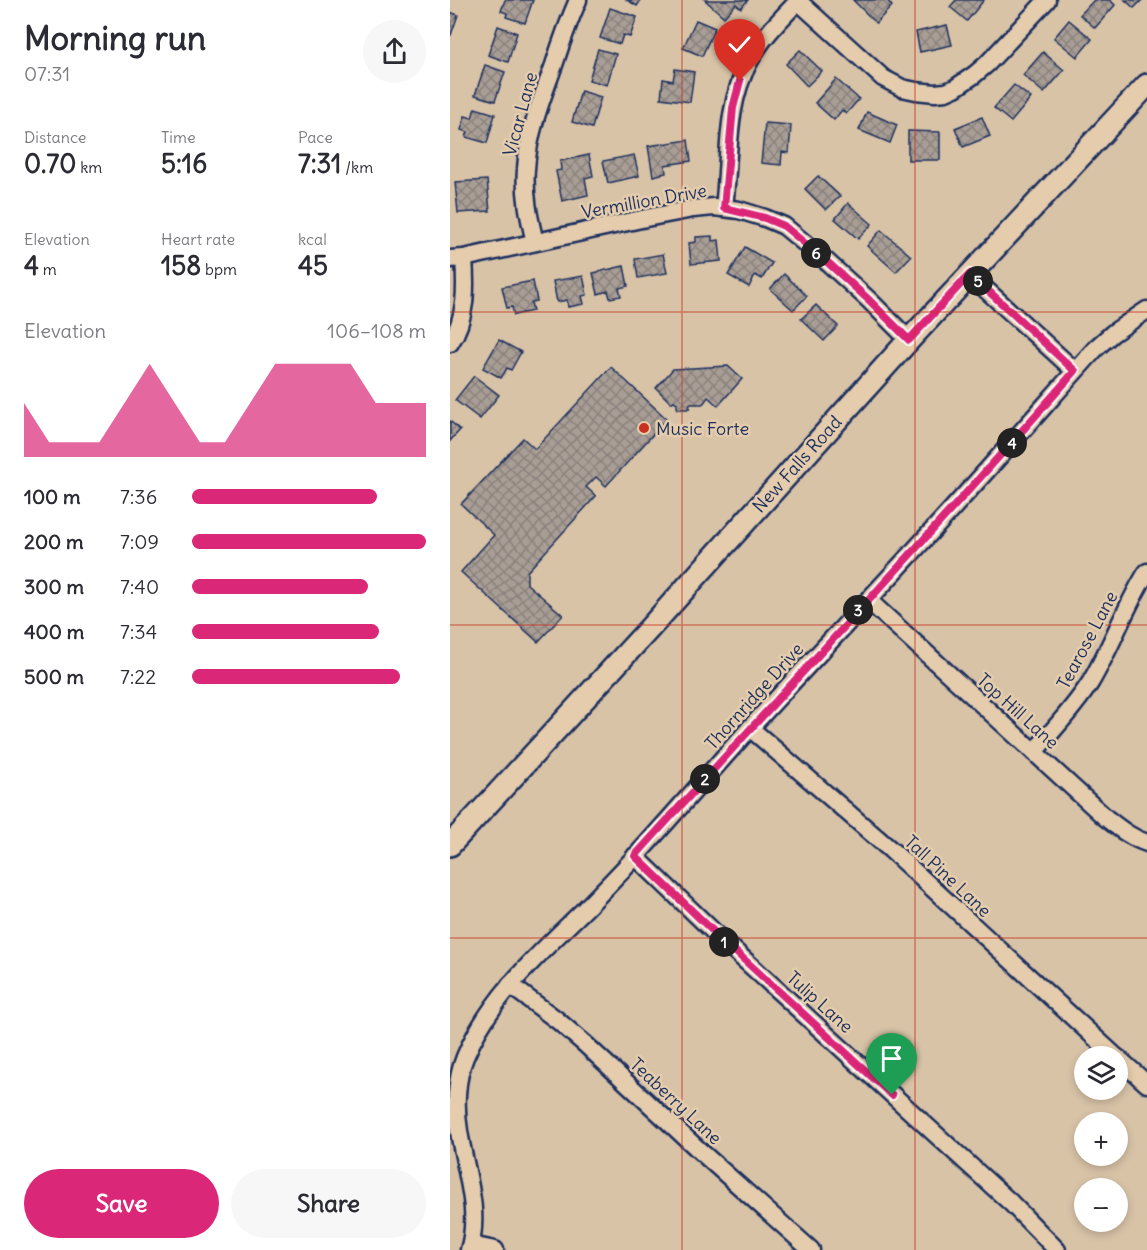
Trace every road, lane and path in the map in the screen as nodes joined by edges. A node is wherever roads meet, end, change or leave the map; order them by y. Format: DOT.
graph roads {
  1 [pos="578,0"];
  2 [pos="798,0"];
  3 [pos="1047,0"];
  4 [pos="1147,85"];
  5 [pos="724,208"];
  6 [pos="535,242"];
  7 [pos="457,258"];
  8 [pos="970,274"];
  9 [pos="1147,310"];
  10 [pos="909,340"];
  11 [pos="450,343"];
  12 [pos="1075,371"];
  13 [pos="1147,572"];
  14 [pos="868,600"];
  15 [pos="750,728"];
  16 [pos="1034,752"];
  17 [pos="1147,843"];
  18 [pos="450,845"];
  19 [pos="635,856"];
  20 [pos="510,985"];
  21 [pos="1104,1046"];
  22 [pos="1128,1067"];
  23 [pos="1147,1084"];
  24 [pos="470,1248"];
  25 [pos="495,1250"];
  26 [pos="811,1250"];
  27 [pos="1058,1250"];
  1 -- 6 [label="street, Vicar Lane"];
  2 -- 3 [label="street"];
  2 -- 5 [label="street"];
  4 -- 8 [label="main road, New Falls Road"];
  5 -- 6 [label="street, Vermillion Drive"];
  5 -- 10 [label="street, Vermillion Drive"];
  6 -- 7 [label="street, Vermillion Drive"];
  7 -- 11 [label="street"];
  8 -- 10 [label="main road, New Falls Road"];
  8 -- 12 [label="street"];
  9 -- 12 [label="street, Thornridge Drive"];
  10 -- 18 [label="main road, New Falls Road"];
  12 -- 14 [label="street, Thornridge Drive"];
  13 -- 16 [label="street, Tearose Lane"];
  14 -- 15 [label="street, Thornridge Drive"];
  14 -- 16 [label="street, Top Hill Lane"];
  15 -- 19 [label="street, Thornridge Drive"];
  15 -- 21 [label="street, Tall Pine Lane"];
  16 -- 17 [label="street, Top Hill Lane"];
  19 -- 20 [label="street, Thornridge Drive"];
  19 -- 27 [label="street, Tulip Lane"];
  20 -- 24 [label="street, Thornridge Drive"];
  20 -- 26 [label="street, Teaberry Lane"];
  22 -- 23 [label="street, Tall Pine Lane"];
  24 -- 25 [label="street"];
}
